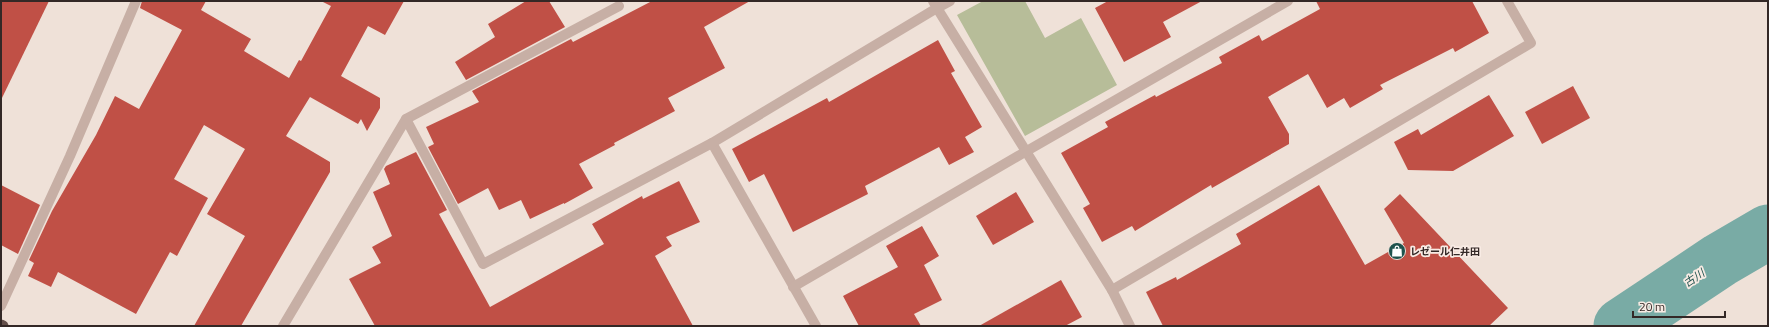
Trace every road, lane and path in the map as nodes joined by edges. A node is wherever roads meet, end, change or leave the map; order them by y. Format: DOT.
graph roads {
  1 [pos="136,1"];
  2 [pos="950,1"];
  3 [pos="1288,1"];
  4 [pos="1507,1"];
  5 [pos="935,5"];
  6 [pos="619,6"];
  7 [pos="406,119"];
  8 [pos="712,143"];
  9 [pos="1025,152"];
  10 [pos="793,287"];
  11 [pos="1112,290"];
  12 [pos="1,306"];
  13 [pos="283,326"];
  14 [pos="816,326"];
  15 [pos="1130,326"];
  1 -- 12 [label="street"];
  2 -- 5 [label="street"];
  3 -- 9 [label="street"];
  4 -- 11 [label="street"];
  5 -- 8 [label="street"];
  5 -- 9 [label="street"];
  6 -- 7 [label="street"];
  7 -- 8 [label="street"];
  7 -- 13 [label="street"];
  8 -- 10 [label="street"];
  9 -- 10 [label="street"];
  9 -- 11 [label="street"];
  10 -- 14 [label="street"];
  11 -- 15 [label="street"];
}
